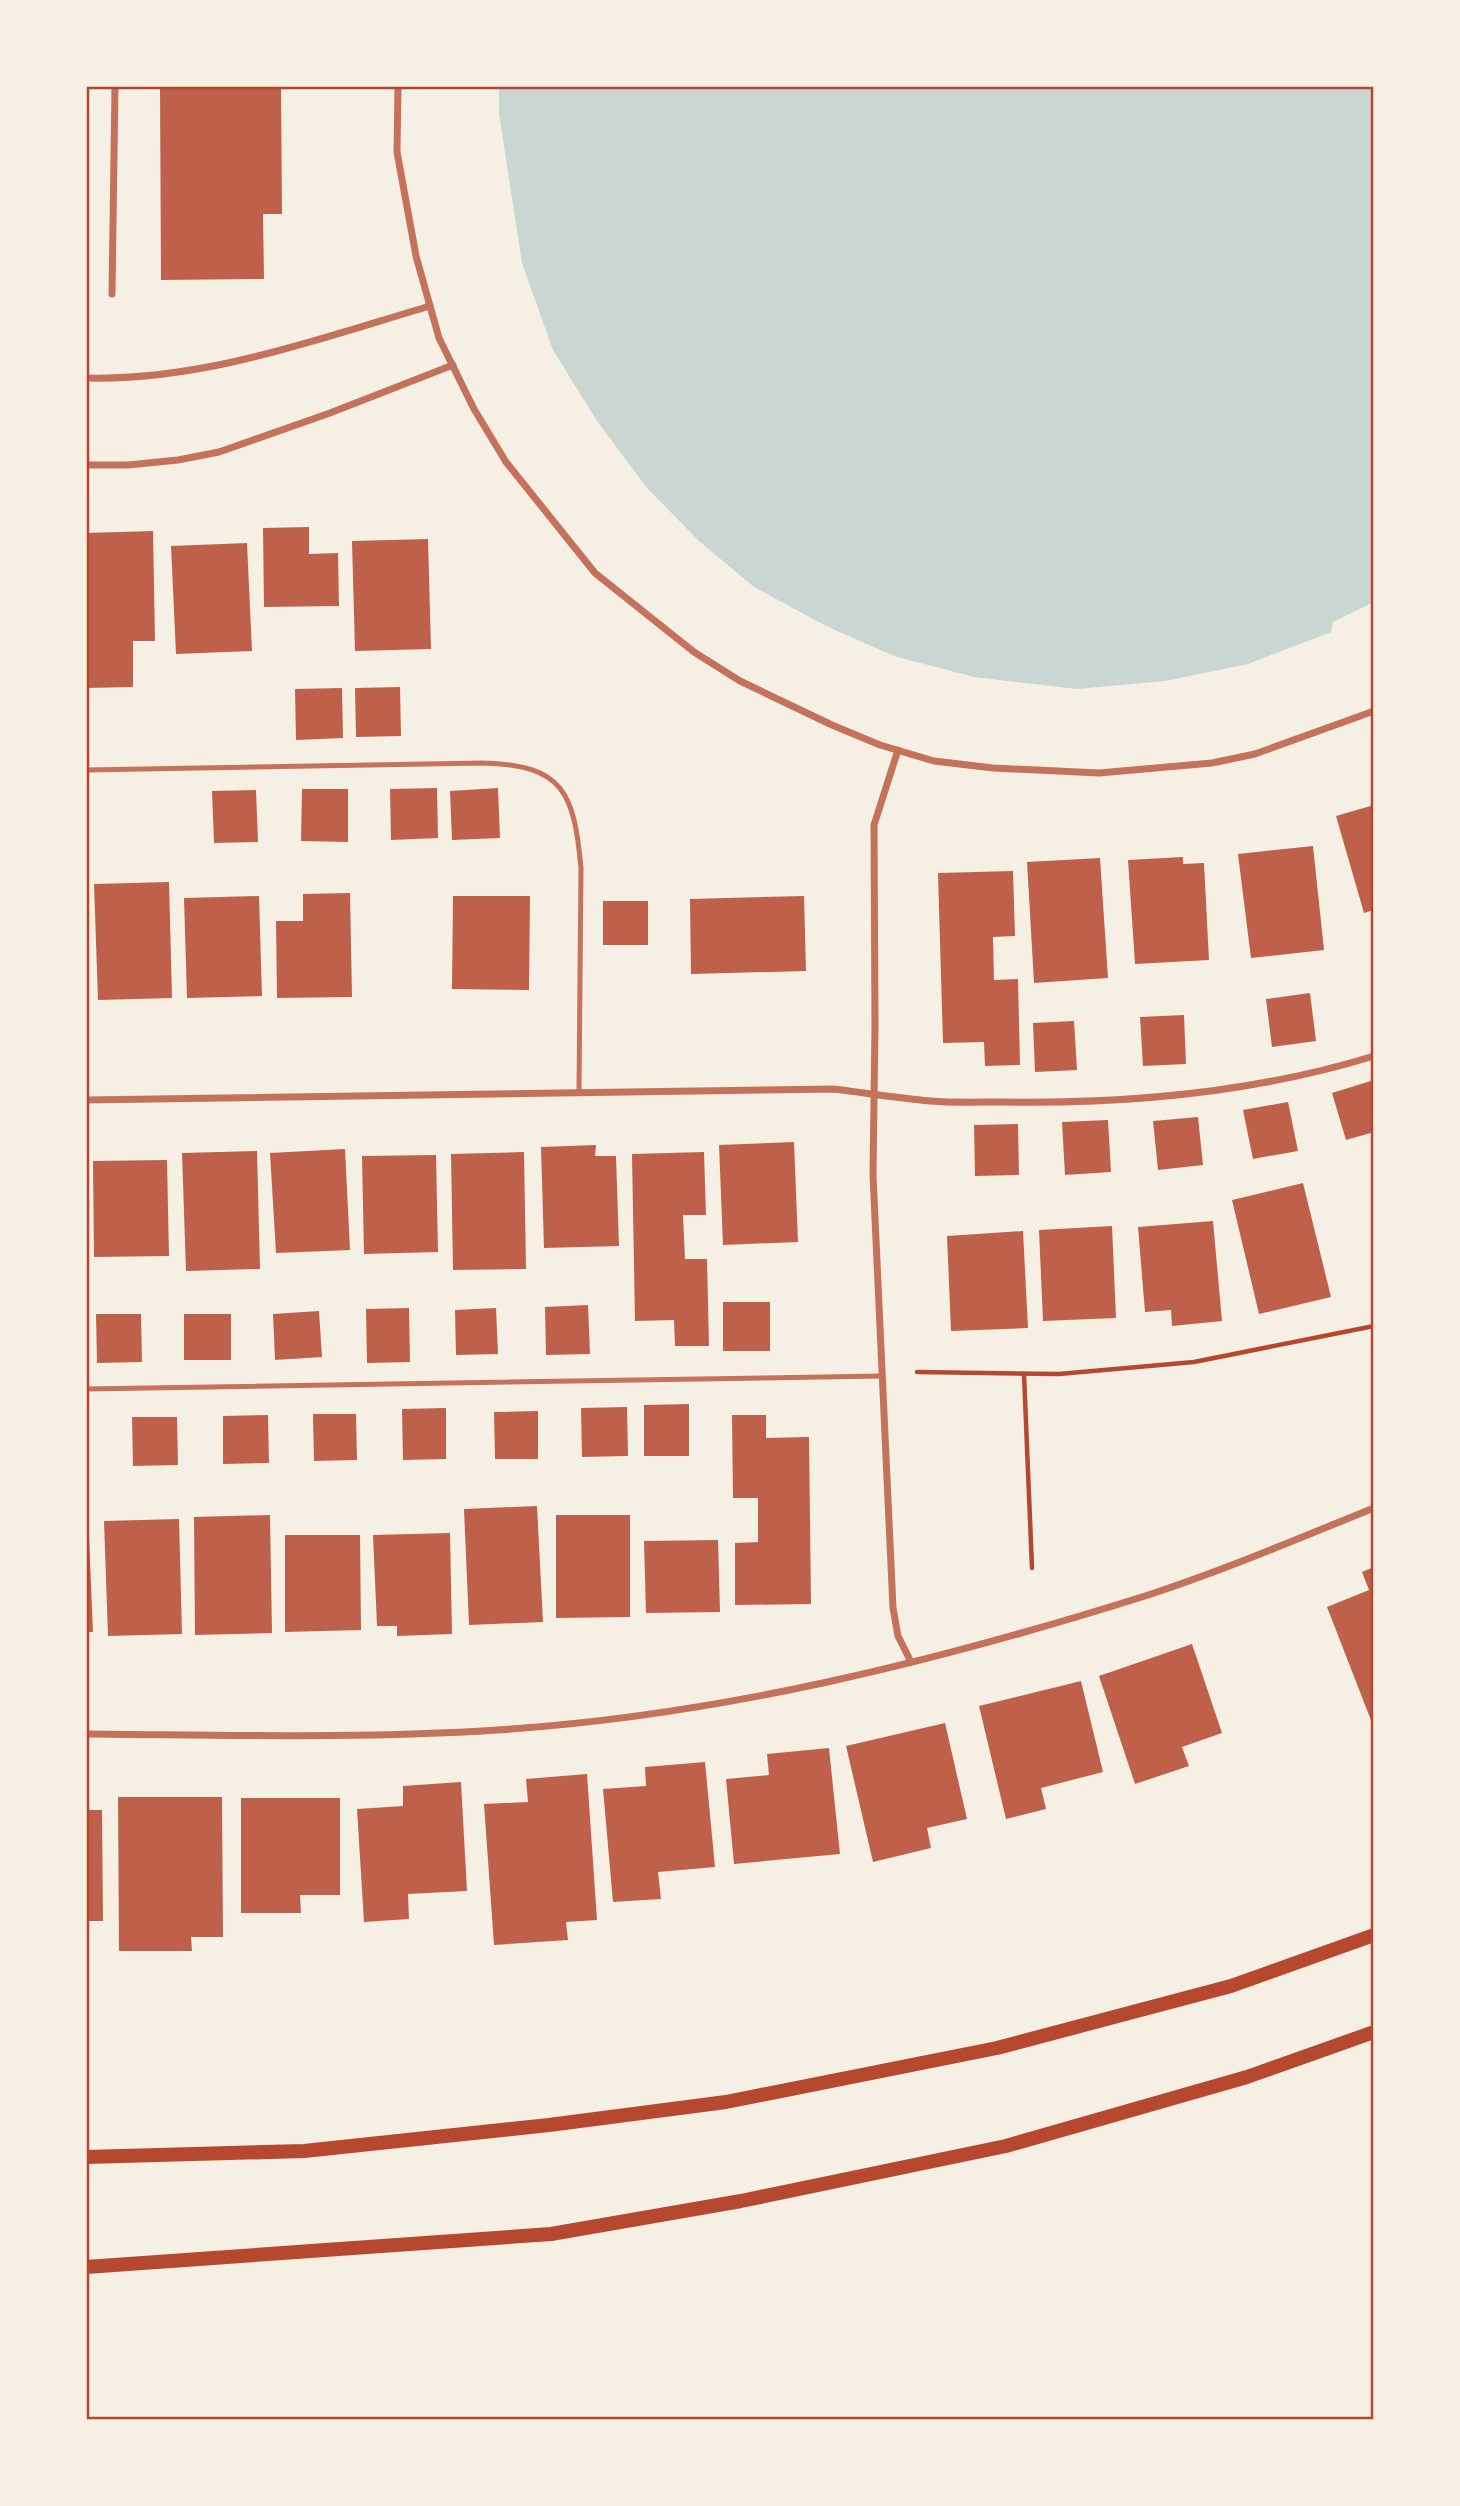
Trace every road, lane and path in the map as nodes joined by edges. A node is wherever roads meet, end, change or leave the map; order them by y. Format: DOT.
graph roads {
  1 [pos="115,86"];
  2 [pos="398,86"];
  3 [pos="112,294"];
  4 [pos="430,306"];
  5 [pos="453,365"];
  6 [pos="86,378"];
  7 [pos="86,465"];
  8 [pos="1374,711"];
  9 [pos="898,750"];
  10 [pos="86,770"];
  11 [pos="1374,1056"];
  12 [pos="579,1092"];
  13 [pos="874,1094"];
  14 [pos="86,1100"];
  15 [pos="1374,1326"];
  16 [pos="917,1373"];
  17 [pos="1024,1374"];
  18 [pos="882,1376"];
  19 [pos="86,1389"];
  20 [pos="1374,1507"];
  21 [pos="1032,1568"];
  22 [pos="911,1662"];
  23 [pos="86,1734"];
  24 [pos="1374,1935"];
  25 [pos="1374,2032"];
  26 [pos="86,2157"];
  27 [pos="86,2267"];
  1 -- 3 [label="street"];
  2 -- 4 [label="street"];
  4 -- 5 [label="street"];
  4 -- 6 [label="street"];
  5 -- 7 [label="street"];
  5 -- 9 [label="street"];
  8 -- 9 [label="street"];
  9 -- 13 [label="street"];
  10 -- 12 [label="lane"];
  11 -- 13 [label="street"];
  12 -- 13 [label="street"];
  12 -- 14 [label="street"];
  13 -- 18 [label="street"];
  15 -- 17 [label="path"];
  16 -- 17 [label="path"];
  17 -- 21 [label="path"];
  18 -- 19 [label="lane"];
  18 -- 22 [label="street"];
  20 -- 22 [label="street"];
  22 -- 23 [label="street"];
  24 -- 26 [label="main road"];
  25 -- 27 [label="main road"];
}
